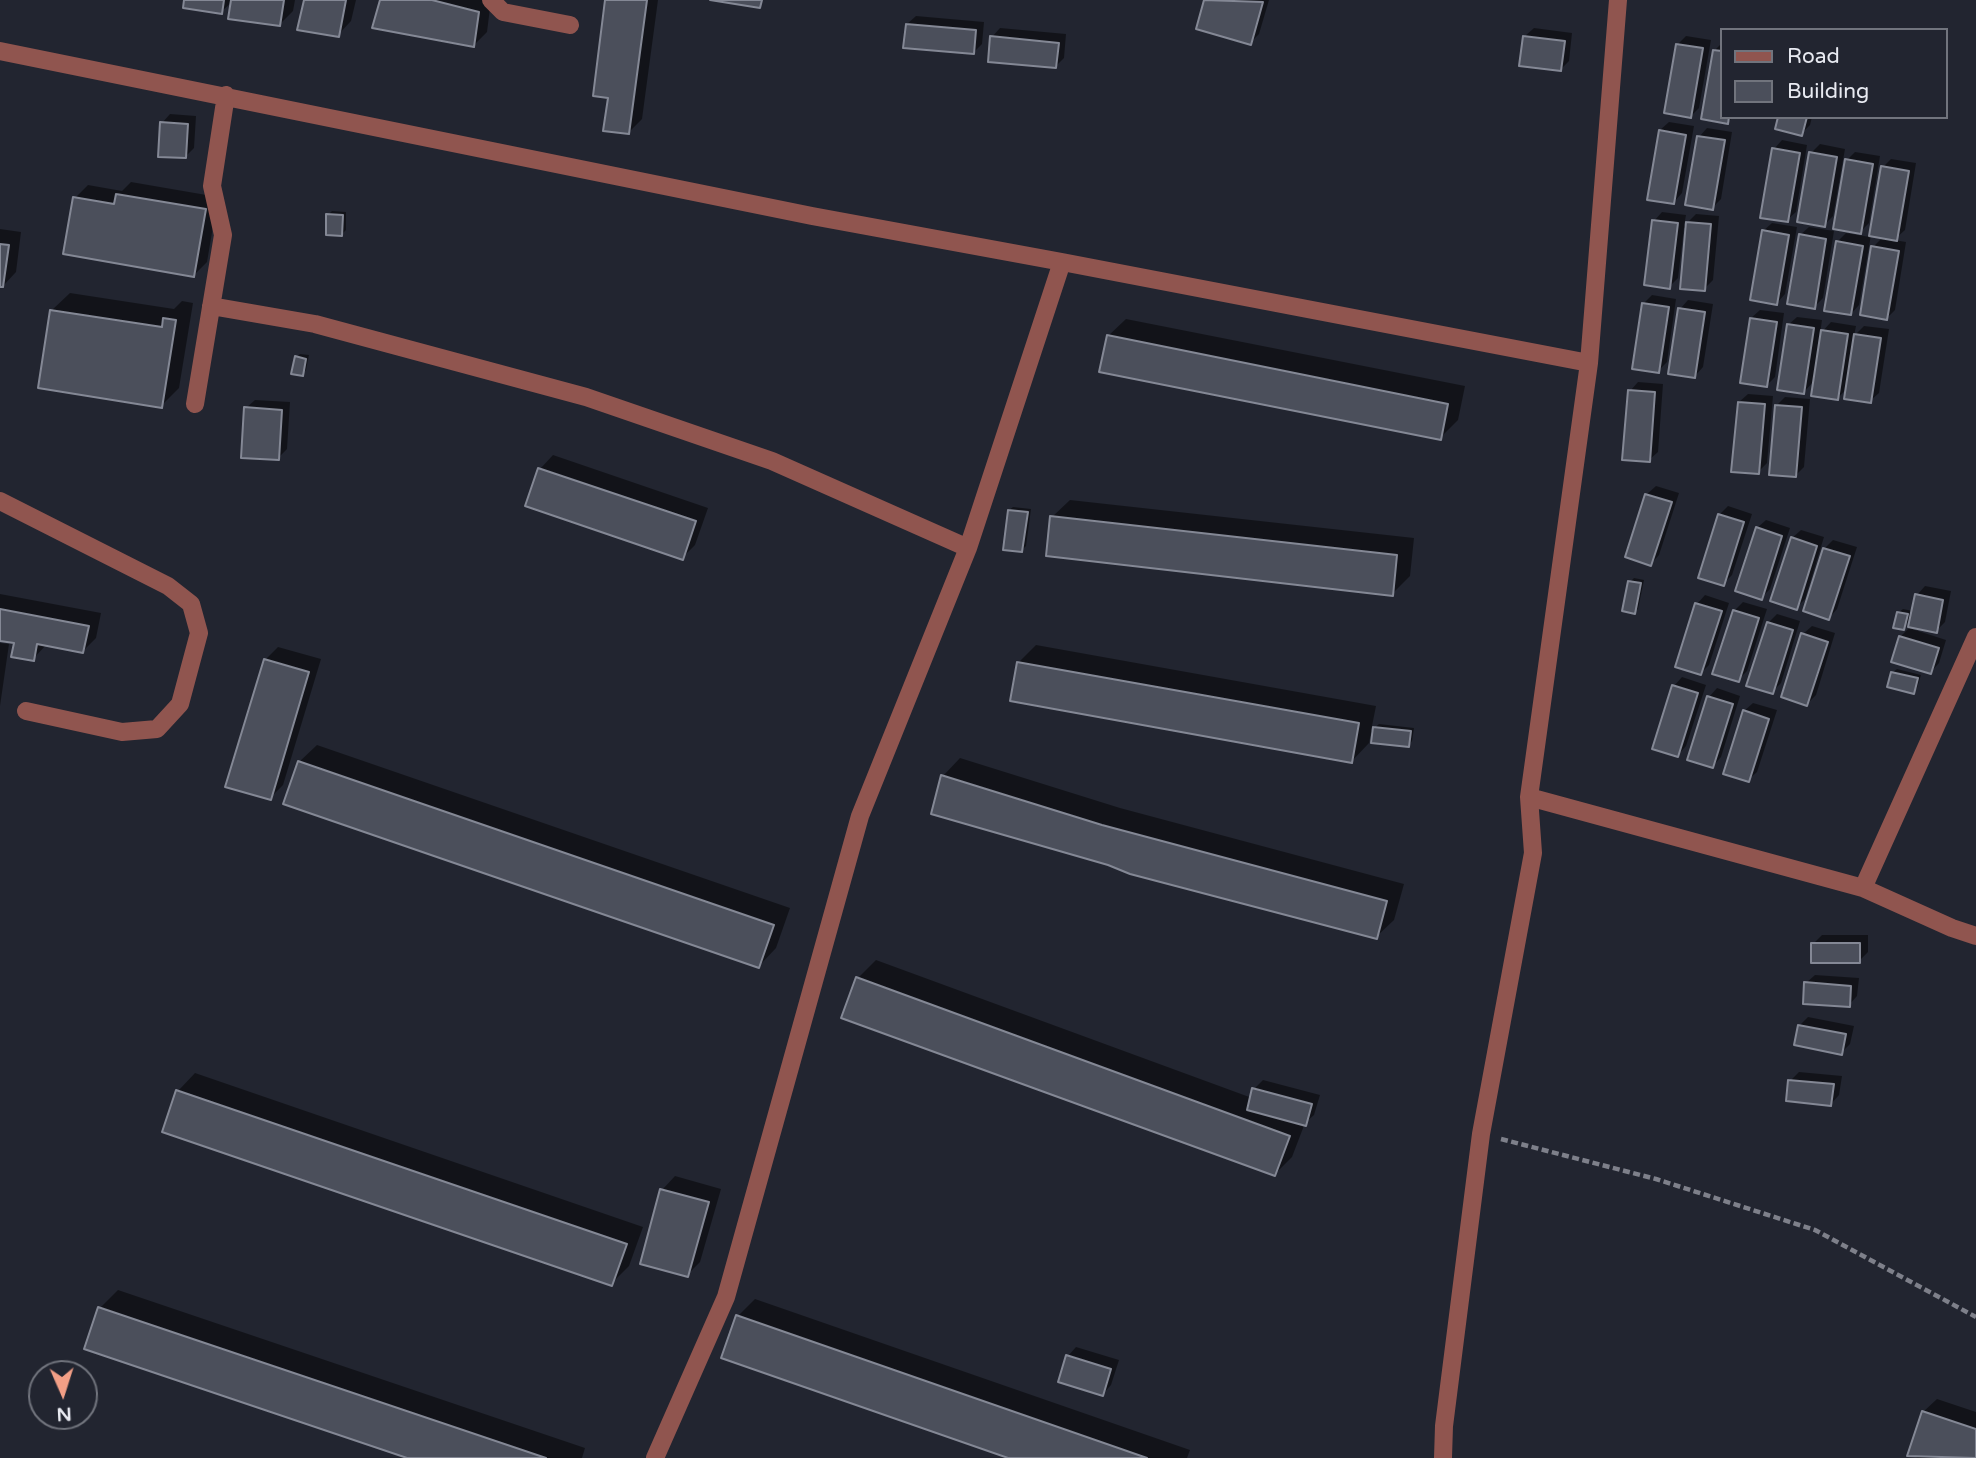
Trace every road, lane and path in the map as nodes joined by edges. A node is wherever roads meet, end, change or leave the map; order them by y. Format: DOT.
graph roads {
  1 [pos="491,0"];
  2 [pos="1618,0"];
  3 [pos="570,25"];
  4 [pos="0,51"];
  5 [pos="226,95"];
  6 [pos="1062,262"];
  7 [pos="211,306"];
  8 [pos="1589,363"];
  9 [pos="195,404"];
  10 [pos="0,501"];
  11 [pos="968,548"];
  12 [pos="1976,637"];
  13 [pos="26,710"];
  14 [pos="1529,797"];
  15 [pos="1863,888"];
  16 [pos="1976,936"];
  17 [pos="1481,1134"];
  18 [pos="1976,1317"];
  19 [pos="655,1458"];
  20 [pos="1443,1458"];
  1 -- 3 [label="lane"];
  2 -- 8 [label="lane"];
  4 -- 5 [label="lane"];
  5 -- 6 [label="lane"];
  5 -- 7 [label="lane"];
  6 -- 8 [label="lane"];
  6 -- 11 [label="lane"];
  7 -- 9 [label="lane"];
  7 -- 11 [label="lane"];
  8 -- 14 [label="lane"];
  10 -- 13 [label="lane"];
  11 -- 19 [label="lane"];
  12 -- 15 [label="lane"];
  14 -- 15 [label="lane"];
  14 -- 17 [label="lane"];
  15 -- 16 [label="lane"];
  17 -- 18 [label="path"];
  17 -- 20 [label="lane"];
}
